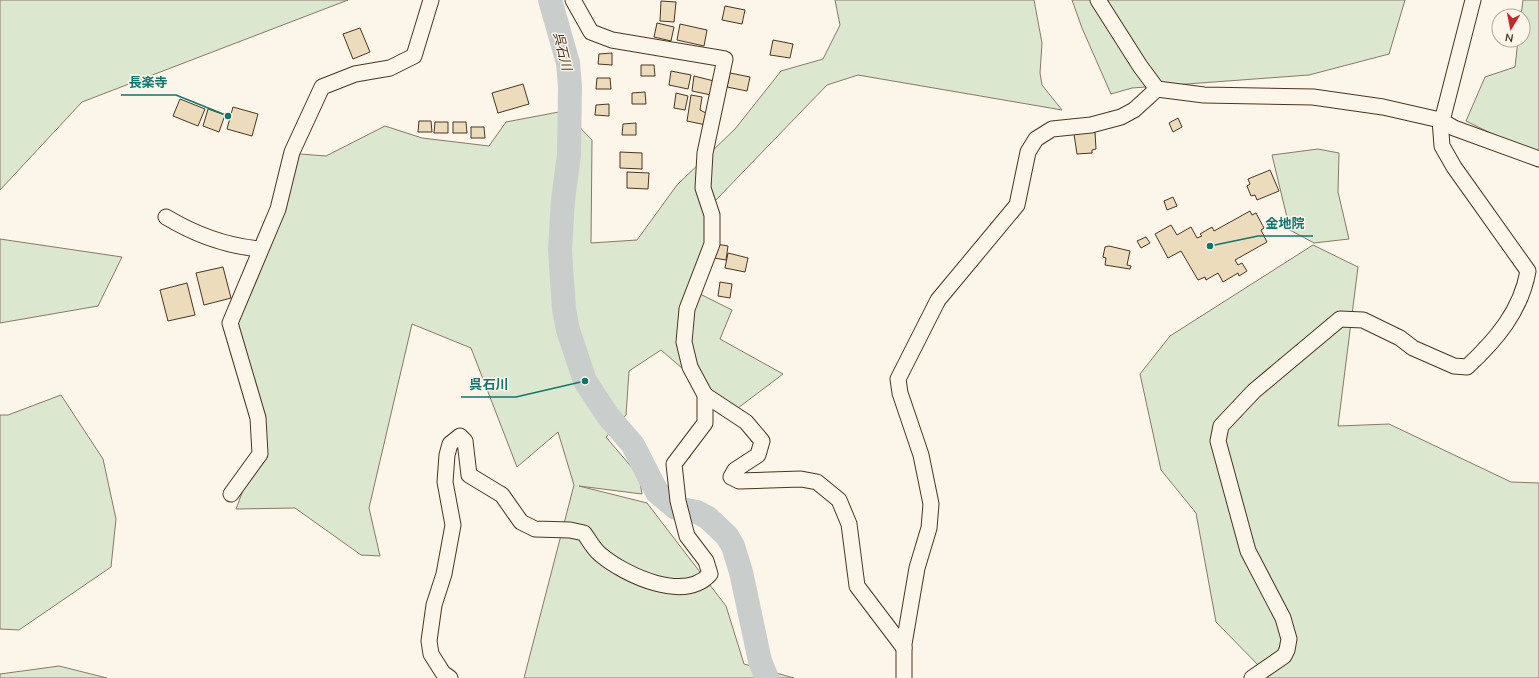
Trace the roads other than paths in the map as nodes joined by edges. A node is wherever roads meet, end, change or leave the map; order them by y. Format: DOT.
graph roads {
  1 [pos="431,0"];
  2 [pos="573,0"];
  3 [pos="1098,0"];
  4 [pos="1473,0"];
  5 [pos="1157,89"];
  6 [pos="1441,120"];
  7 [pos="1539,159"];
  8 [pos="166,217"];
  9 [pos="260,250"];
  10 [pos="705,395"];
  11 [pos="231,494"];
  12 [pos="904,648"];
  13 [pos="450,678"];
  14 [pos="904,678"];
  15 [pos="1252,678"];
  1 -- 9 [label="street"];
  2 -- 10 [label="street"];
  3 -- 5 [label="street"];
  4 -- 6 [label="street"];
  5 -- 6 [label="street"];
  5 -- 12 [label="street"];
  6 -- 7 [label="street"];
  6 -- 15 [label="street"];
  8 -- 9 [label="street"];
  9 -- 11 [label="street"];
  10 -- 12 [label="street"];
  10 -- 13 [label="street"];
  12 -- 14 [label="street"];
}
